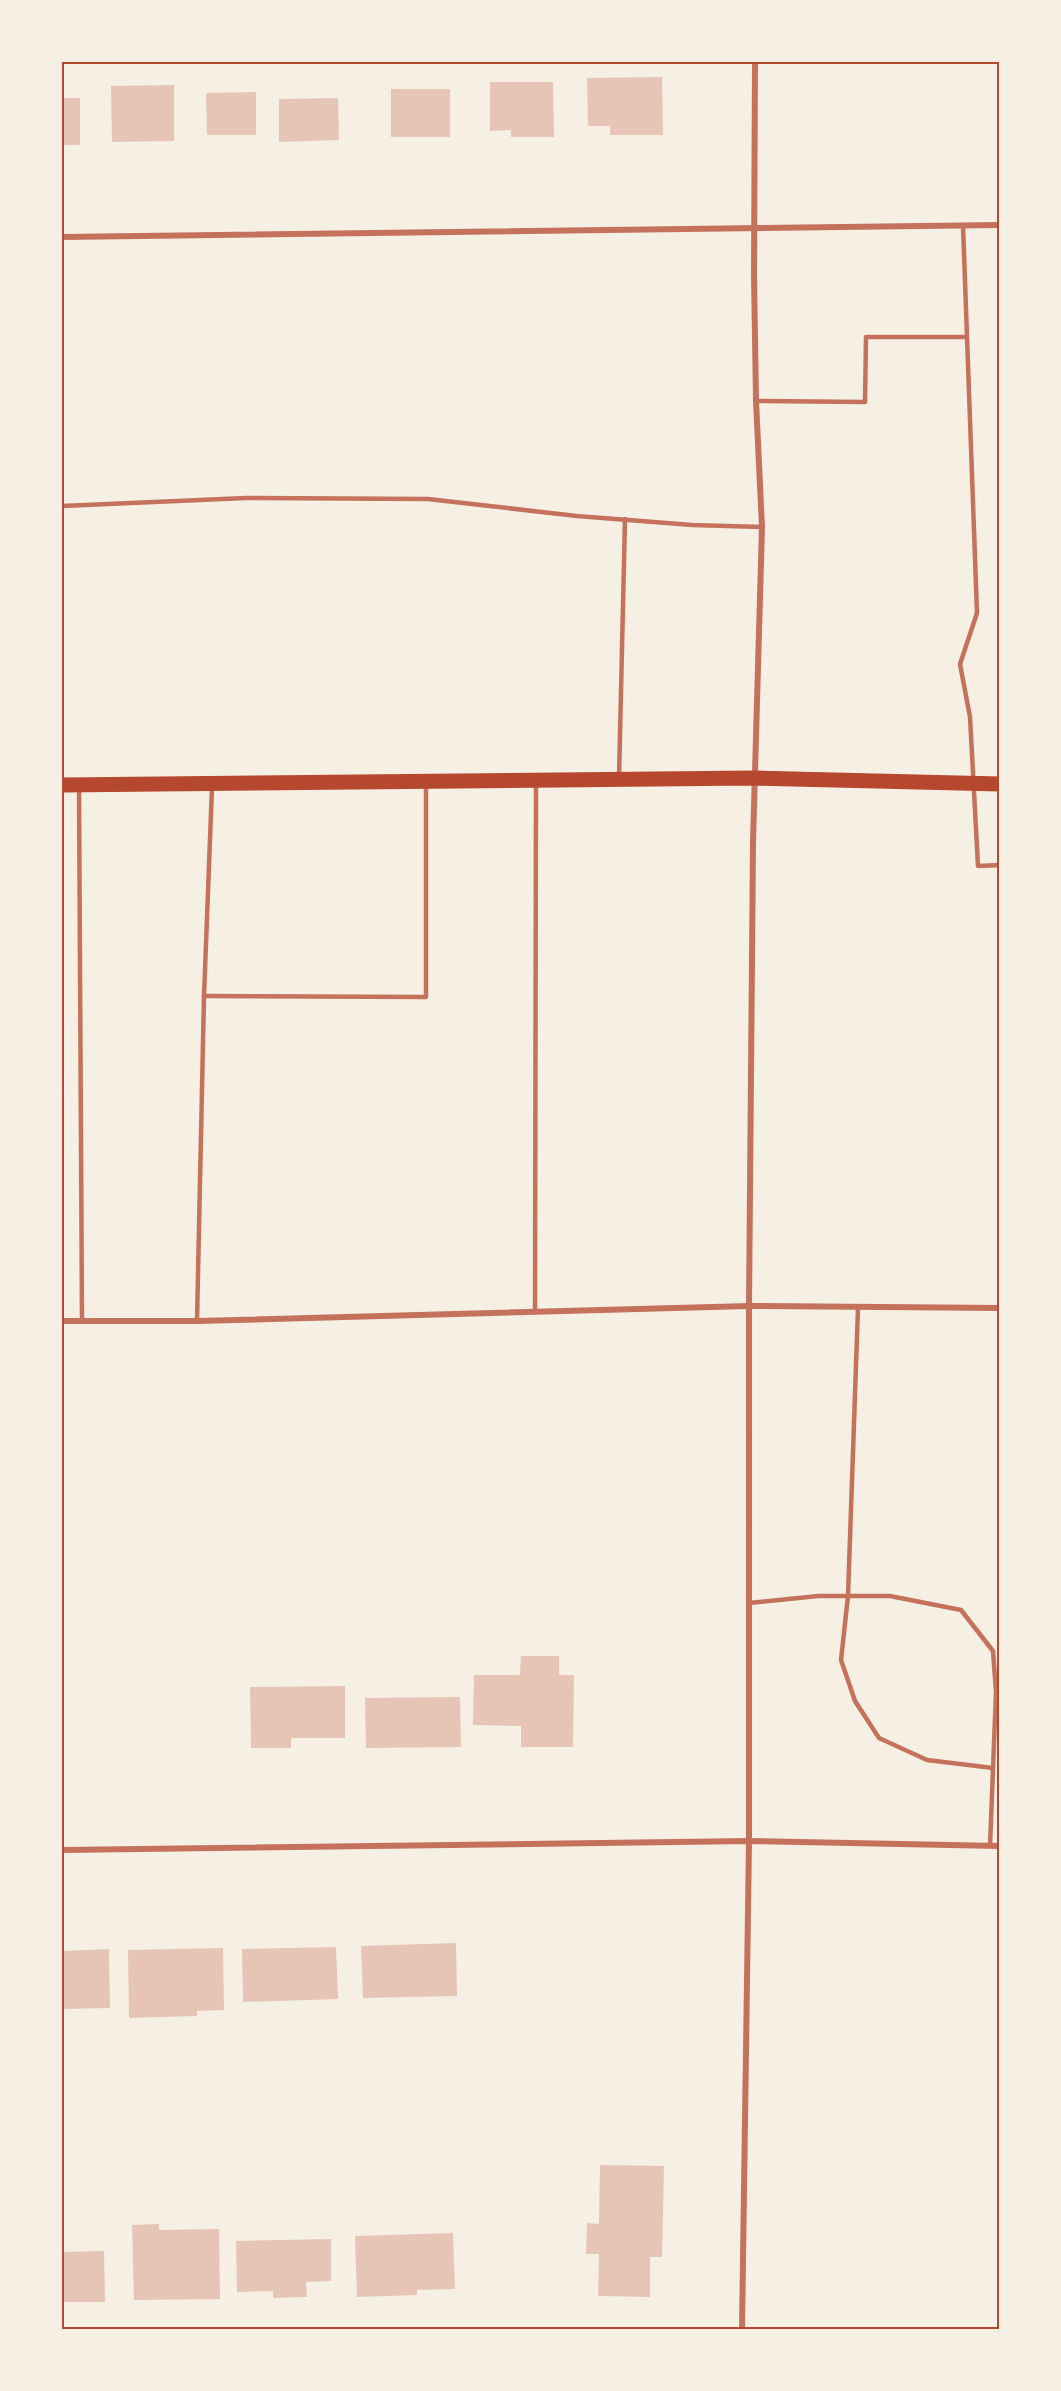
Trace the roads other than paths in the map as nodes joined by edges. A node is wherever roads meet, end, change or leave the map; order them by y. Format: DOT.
graph roads {
  1 [pos="755,62"];
  2 [pos="999,225"];
  3 [pos="963,226"];
  4 [pos="753,229"];
  5 [pos="62,237"];
  6 [pos="966,337"];
  7 [pos="756,401"];
  8 [pos="62,506"];
  9 [pos="625,519"];
  10 [pos="762,527"];
  11 [pos="753,778"];
  12 [pos="619,779"];
  13 [pos="536,780"];
  14 [pos="426,782"];
  15 [pos="79,784"];
  16 [pos="212,784"];
  17 [pos="973,784"];
  18 [pos="999,784"];
  19 [pos="62,785"];
  20 [pos="999,865"];
  21 [pos="204,996"];
  22 [pos="749,1306"];
  23 [pos="858,1308"];
  24 [pos="999,1308"];
  25 [pos="535,1312"];
  26 [pos="62,1321"];
  27 [pos="82,1321"];
  28 [pos="196,1321"];
  29 [pos="848,1596"];
  30 [pos="749,1603"];
  31 [pos="993,1768"];
  32 [pos="749,1841"];
  33 [pos="990,1846"];
  34 [pos="999,1846"];
  35 [pos="62,1850"];
  36 [pos="742,2330"];
  1 -- 4 [label="street"];
  2 -- 3 [label="street"];
  3 -- 4 [label="street"];
  3 -- 6 [label="lane"];
  4 -- 5 [label="street"];
  4 -- 7 [label="street"];
  6 -- 7 [label="lane"];
  6 -- 17 [label="lane"];
  7 -- 10 [label="street"];
  8 -- 9 [label="lane"];
  9 -- 10 [label="lane"];
  9 -- 12 [label="lane"];
  10 -- 11 [label="street"];
  11 -- 12 [label="main road"];
  11 -- 17 [label="main road"];
  11 -- 22 [label="street"];
  12 -- 13 [label="main road"];
  13 -- 14 [label="main road"];
  13 -- 25 [label="lane"];
  14 -- 16 [label="main road"];
  14 -- 21 [label="lane"];
  15 -- 16 [label="main road"];
  15 -- 19 [label="main road"];
  15 -- 27 [label="lane"];
  16 -- 21 [label="lane"];
  17 -- 18 [label="main road"];
  17 -- 20 [label="lane"];
  21 -- 28 [label="lane"];
  22 -- 23 [label="street"];
  22 -- 25 [label="street"];
  22 -- 30 [label="street"];
  23 -- 24 [label="street"];
  23 -- 29 [label="lane"];
  25 -- 28 [label="street"];
  26 -- 27 [label="street"];
  27 -- 28 [label="street"];
  29 -- 30 [label="lane"];
  29 -- 31 [label="lane"];
  29 -- 31 [label="lane"];
  30 -- 32 [label="street"];
  31 -- 33 [label="lane"];
  32 -- 33 [label="street"];
  32 -- 35 [label="street"];
  32 -- 36 [label="street"];
  33 -- 34 [label="street"];
}
